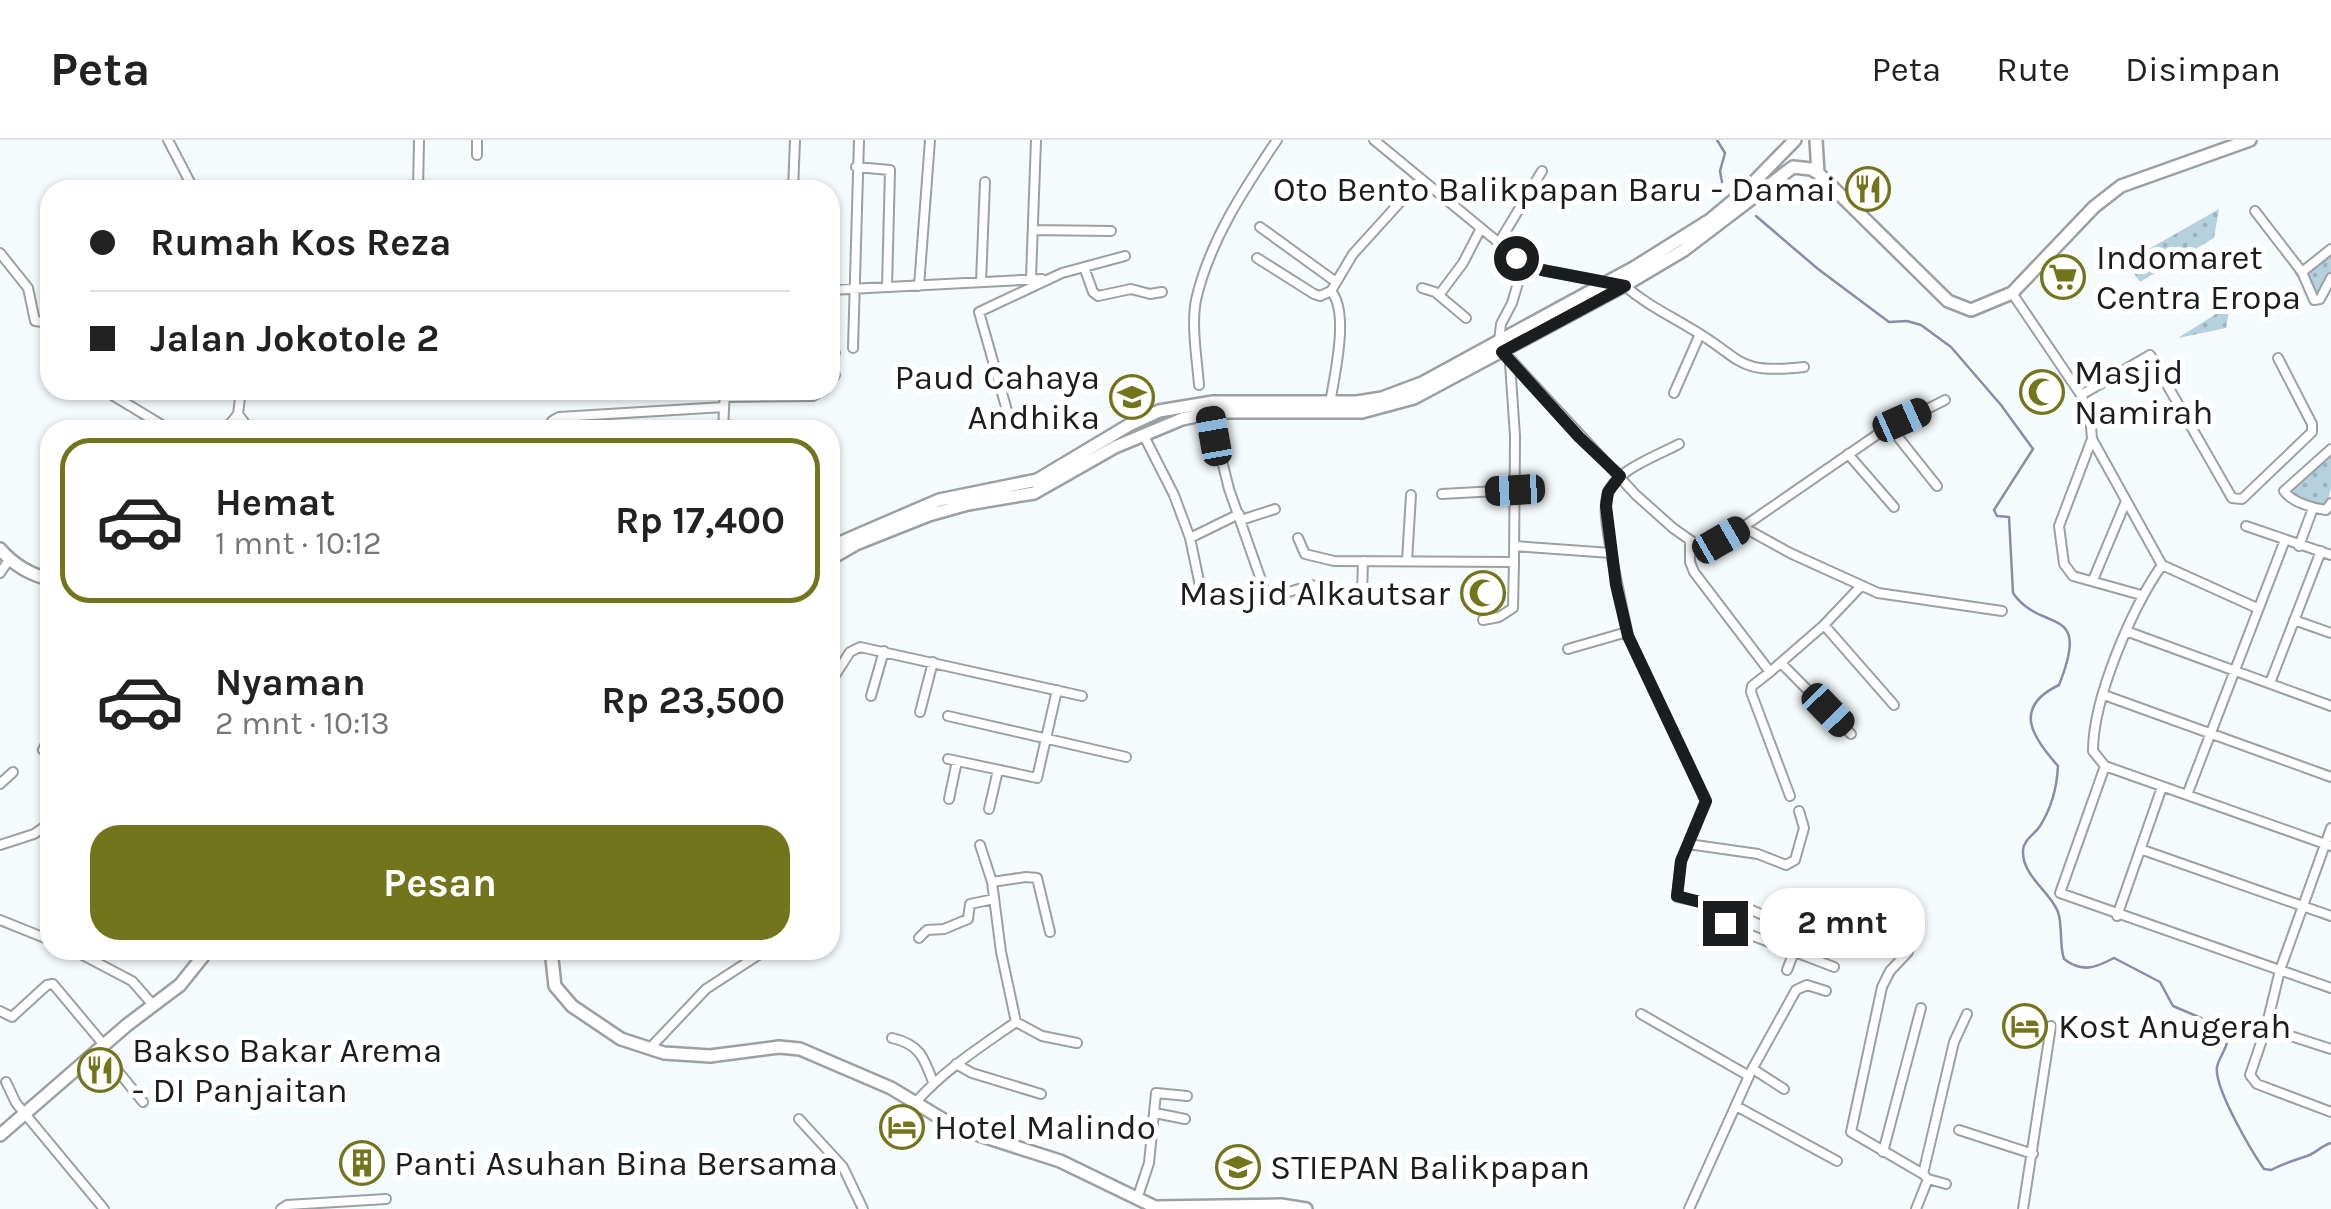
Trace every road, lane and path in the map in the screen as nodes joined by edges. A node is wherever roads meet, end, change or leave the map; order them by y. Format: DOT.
graph roads {
  1 [pos="168,140"];
  2 [pos="419,140"];
  3 [pos="478,140"];
  4 [pos="795,140"];
  5 [pos="858,140"];
  6 [pos="930,140"];
  7 [pos="1036,140"];
  8 [pos="1276,140"];
  9 [pos="1374,140"];
  10 [pos="1794,140"];
  11 [pos="1816,140"];
  12 [pos="2250,140"];
  13 [pos="476,155"];
  14 [pos="856,168"];
  15 [pos="1542,171"];
  16 [pos="1818,173"];
  17 [pos="1421,179"];
  18 [pos="189,180"];
  19 [pos="418,180"];
  20 [pos="793,180"];
  21 [pos="985,182"];
  22 [pos="1745,199"];
  23 [pos="2255,211"];
  24 [pos="1713,223"];
  25 [pos="1260,227"];
  26 [pos="1032,230"];
  27 [pos="1112,230"];
  28 [pos="1480,230"];
  29 [pos="1498,244"];
  30 [pos="2331,250"];
  31 [pos="0,252"];
  32 [pos="1126,256"];
  33 [pos="1256,258"];
  34 [pos="1349,260"];
  35 [pos="1524,263"];
  36 [pos="1084,267"];
  37 [pos="1358,269"];
  38 [pos="2302,272"];
  39 [pos="1032,278"];
  40 [pos="2331,278"];
  41 [pos="1046,279"];
  42 [pos="981,282"];
  43 [pos="1605,282"];
  44 [pos="919,286"];
  45 [pos="1625,286"];
  46 [pos="1334,287"];
  47 [pos="852,288"];
  48 [pos="886,288"];
  49 [pos="1422,288"];
  50 [pos="840,289"];
  51 [pos="1162,292"];
  52 [pos="2012,293"];
  53 [pos="1439,295"];
  54 [pos="1466,318"];
  55 [pos="40,321"];
  56 [pos="1700,334"];
  57 [pos="1499,345"];
  58 [pos="854,348"];
  59 [pos="2278,358"];
  60 [pos="1510,363"];
  61 [pos="1804,367"];
  62 [pos="1198,385"];
  63 [pos="1674,393"];
  64 [pos="2081,395"];
  65 [pos="120,400"];
  66 [pos="240,400"];
  67 [pos="708,400"];
  68 [pos="1945,400"];
  69 [pos="1330,404"];
  70 [pos="1210,413"];
  71 [pos="238,414"];
  72 [pos="154,420"];
  73 [pos="233,420"];
  74 [pos="242,420"];
  75 [pos="554,420"];
  76 [pos="1010,421"];
  77 [pos="1890,427"];
  78 [pos="1143,434"];
  79 [pos="2092,440"];
  80 [pos="1679,444"];
  81 [pos="2331,449"];
  82 [pos="1848,454"];
  83 [pos="1620,476"];
  84 [pos="1937,486"];
  85 [pos="1515,490"];
  86 [pos="1442,494"];
  87 [pos="1411,495"];
  88 [pos="987,496"];
  89 [pos="2126,500"];
  90 [pos="2331,503"];
  91 [pos="1894,508"];
  92 [pos="2313,508"];
  93 [pos="1275,510"];
  94 [pos="1240,517"];
  95 [pos="2246,526"];
  96 [pos="1743,527"];
  97 [pos="1190,538"];
  98 [pos="1298,538"];
  99 [pos="2285,540"];
  100 [pos="840,542"];
  101 [pos="1690,542"];
  102 [pos="1514,546"];
  103 [pos="2299,546"];
  104 [pos="2321,551"];
  105 [pos="1611,553"];
  106 [pos="4,554"];
  107 [pos="840,554"];
  108 [pos="2331,555"];
  109 [pos="1361,561"];
  110 [pos="1407,561"];
  111 [pos="1514,562"];
  112 [pos="2162,566"];
  113 [pos="0,574"];
  114 [pos="40,577"];
  115 [pos="2093,580"];
  116 [pos="1861,586"];
  117 [pos="2141,595"];
  118 [pos="1203,600"];
  119 [pos="2256,608"];
  120 [pos="2002,611"];
  121 [pos="1482,620"];
  122 [pos="2294,620"];
  123 [pos="1824,624"];
  124 [pos="2126,631"];
  125 [pos="1627,632"];
  126 [pos="2331,633"];
  127 [pos="1568,649"];
  128 [pos="884,651"];
  129 [pos="933,662"];
  130 [pos="1782,664"];
  131 [pos="840,668"];
  132 [pos="2234,670"];
  133 [pos="1770,672"];
  134 [pos="2270,683"];
  135 [pos="1057,690"];
  136 [pos="2104,694"];
  137 [pos="871,696"];
  138 [pos="1082,696"];
  139 [pos="1894,705"];
  140 [pos="2331,706"];
  141 [pos="920,712"];
  142 [pos="948,716"];
  143 [pos="2210,733"];
  144 [pos="1851,734"];
  145 [pos="1046,738"];
  146 [pos="1126,757"];
  147 [pos="2105,766"];
  148 [pos="998,770"];
  149 [pos="13,772"];
  150 [pos="2331,777"];
  151 [pos="0,784"];
  152 [pos="2162,787"];
  153 [pos="2187,795"];
  154 [pos="1790,796"];
  155 [pos="949,799"];
  156 [pos="989,809"];
  157 [pos="1799,811"];
  158 [pos="2331,828"];
  159 [pos="40,830"];
  160 [pos="980,844"];
  161 [pos="1688,844"];
  162 [pos="2328,845"];
  163 [pos="0,846"];
  164 [pos="2140,849"];
  165 [pos="992,882"];
  166 [pos="994,899"];
  167 [pos="2304,906"];
  168 [pos="1744,907"];
  169 [pos="2117,916"];
  170 [pos="2331,916"];
  171 [pos="0,920"];
  172 [pos="1050,932"];
  173 [pos="40,936"];
  174 [pos="919,938"];
  175 [pos="1795,952"];
  176 [pos="1908,952"];
  177 [pos="93,960"];
  178 [pos="200,960"];
  179 [pos="554,960"];
  180 [pos="751,960"];
  181 [pos="1834,967"];
  182 [pos="1787,970"];
  183 [pos="2280,970"];
  184 [pos="2331,988"];
  185 [pos="1826,991"];
  186 [pos="154,1006"];
  187 [pos="1921,1008"];
  188 [pos="0,1012"];
  189 [pos="1641,1014"];
  190 [pos="1967,1014"];
  191 [pos="1016,1022"];
  192 [pos="2052,1026"];
  193 [pos="2266,1028"];
  194 [pos="892,1038"];
  195 [pos="1077,1043"];
  196 [pos="102,1047"];
  197 [pos="650,1048"];
  198 [pos="2331,1050"];
  199 [pos="956,1064"];
  200 [pos="1751,1072"];
  201 [pos="6,1082"];
  202 [pos="933,1082"];
  203 [pos="1784,1089"];
  204 [pos="1041,1094"];
  205 [pos="1187,1096"];
  206 [pos="143,1102"];
  207 [pos="916,1103"];
  208 [pos="1736,1106"];
  209 [pos="2331,1112"];
  210 [pos="25,1113"];
  211 [pos="1155,1113"];
  212 [pos="799,1119"];
  213 [pos="1184,1119"];
  214 [pos="1958,1130"];
  215 [pos="0,1135"];
  216 [pos="1883,1152"];
  217 [pos="2033,1154"];
  218 [pos="1837,1161"];
  219 [pos="1926,1176"];
  220 [pos="1946,1184"];
  221 [pos="386,1199"];
  222 [pos="1137,1199"];
  223 [pos="104,1209"];
  224 [pos="281,1209"];
  225 [pos="863,1209"];
  226 [pos="1306,1209"];
  227 [pos="1689,1209"];
  228 [pos="1916,1209"];
  229 [pos="2022,1209"];
  1 -- 18 [label="street"];
  2 -- 19 [label="street"];
  3 -- 13 [label="street"];
  4 -- 20 [label="street"];
  5 -- 14 [label="street"];
  6 -- 44 [label="street"];
  7 -- 26 [label="street"];
  8 -- 62 [label="street"];
  9 -- 17 [label="street"];
  10 -- 22 [label="main road"];
  11 -- 16 [label="main road"];
  12 -- 52 [label="main road"];
  14 -- 47 [label="street"];
  14 -- 48 [label="street"];
  15 -- 29 [label="street"];
  16 -- 22 [label="main road"];
  16 -- 52 [label="main road"];
  17 -- 28 [label="street"];
  17 -- 34 [label="street"];
  21 -- 42 [label="street"];
  22 -- 24 [label="main road"];
  23 -- 38 [label="street"];
  24 -- 43 [label="main road"];
  24 -- 45 [label="main road"];
  25 -- 46 [label="street"];
  26 -- 27 [label="street"];
  26 -- 39 [label="street"];
  28 -- 29 [label="street"];
  28 -- 53 [label="street"];
  29 -- 35 [label="street"];
  30 -- 38 [label="street"];
  31 -- 55 [label="street"];
  32 -- 36 [label="street"];
  33 -- 46 [label="street"];
  34 -- 37 [label="street"];
  34 -- 46 [label="street"];
  35 -- 43 [label="street"];
  35 -- 57 [label="street"];
  36 -- 41 [label="street"];
  36 -- 51 [label="street"];
  38 -- 40 [label="street"];
  39 -- 41 [label="street"];
  39 -- 42 [label="street"];
  41 -- 76 [label="street"];
  42 -- 44 [label="street"];
  43 -- 45 [label="street"];
  43 -- 57 [label="main road"];
  44 -- 48 [label="street"];
  45 -- 56 [label="street"];
  45 -- 57 [label="main road"];
  46 -- 69 [label="street"];
  47 -- 48 [label="street"];
  47 -- 50 [label="street"];
  47 -- 58 [label="street"];
  49 -- 53 [label="street"];
  52 -- 64 [label="street"];
  53 -- 54 [label="street"];
  56 -- 61 [label="street"];
  56 -- 63 [label="street"];
  57 -- 60 [label="street"];
  57 -- 69 [label="main road"];
  57 -- 70 [label="main road"];
  59 -- 64 [label="street"];
  60 -- 83 [label="street"];
  60 -- 85 [label="street"];
  64 -- 79 [label="street"];
  65 -- 72 [label="street"];
  66 -- 71 [label="street"];
  67 -- 75 [label="street"];
  68 -- 77 [label="street"];
  69 -- 88 [label="main road"];
  70 -- 78 [label="main road"];
  70 -- 94 [label="street"];
  71 -- 73 [label="street"];
  71 -- 74 [label="street"];
  77 -- 82 [label="street"];
  77 -- 84 [label="street"];
  78 -- 88 [label="main road"];
  78 -- 97 [label="street"];
  79 -- 89 [label="street"];
  79 -- 115 [label="street"];
  80 -- 83 [label="street"];
  81 -- 92 [label="street"];
  82 -- 91 [label="street"];
  82 -- 96 [label="street"];
  83 -- 101 [label="street"];
  83 -- 105 [label="street"];
  85 -- 86 [label="street"];
  85 -- 102 [label="street"];
  87 -- 110 [label="street"];
  88 -- 100 [label="main road"];
  88 -- 107 [label="main road"];
  89 -- 112 [label="street"];
  89 -- 115 [label="street"];
  90 -- 92 [label="street"];
  92 -- 103 [label="street"];
  93 -- 94 [label="street"];
  94 -- 97 [label="street"];
  94 -- 109 [label="street"];
  95 -- 99 [label="street"];
  96 -- 101 [label="street"];
  96 -- 116 [label="street"];
  97 -- 118 [label="street"];
  98 -- 109 [label="street"];
  99 -- 103 [label="street"];
  99 -- 119 [label="street"];
  101 -- 133 [label="street"];
  102 -- 105 [label="street"];
  102 -- 111 [label="street"];
  103 -- 104 [label="street"];
  104 -- 108 [label="street"];
  104 -- 122 [label="street"];
  105 -- 125 [label="street"];
  106 -- 113 [label="street"];
  106 -- 114 [label="main road"];
  109 -- 110 [label="street"];
  110 -- 111 [label="street"];
  111 -- 121 [label="street"];
  112 -- 117 [label="street"];
  112 -- 119 [label="street"];
  115 -- 117 [label="street"];
  116 -- 120 [label="street"];
  116 -- 123 [label="street"];
  117 -- 124 [label="street"];
  119 -- 132 [label="street"];
  122 -- 126 [label="street"];
  122 -- 134 [label="street"];
  123 -- 130 [label="street"];
  123 -- 139 [label="street"];
  124 -- 132 [label="street"];
  124 -- 136 [label="street"];
  125 -- 127 [label="street"];
  125 -- 161 [label="street"];
  128 -- 129 [label="street"];
  128 -- 131 [label="street"];
  128 -- 137 [label="street"];
  129 -- 135 [label="street"];
  129 -- 141 [label="street"];
  130 -- 133 [label="street"];
  130 -- 144 [label="street"];
  132 -- 134 [label="street"];
  132 -- 143 [label="street"];
  133 -- 154 [label="street"];
  134 -- 140 [label="street"];
  135 -- 138 [label="street"];
  135 -- 145 [label="street"];
  136 -- 143 [label="street"];
  136 -- 147 [label="street"];
  142 -- 145 [label="street"];
  143 -- 150 [label="street"];
  143 -- 153 [label="street"];
  145 -- 146 [label="street"];
  145 -- 148 [label="street"];
  147 -- 152 [label="street"];
  147 -- 169 [label="street"];
  148 -- 155 [label="street"];
  148 -- 156 [label="street"];
  149 -- 151 [label="street"];
  152 -- 153 [label="street"];
  152 -- 164 [label="street"];
  153 -- 162 [label="street"];
  157 -- 161 [label="street"];
  158 -- 162 [label="street"];
  159 -- 163 [label="street"];
  160 -- 165 [label="street"];
  161 -- 175 [label="street"];
  162 -- 167 [label="street"];
  164 -- 167 [label="street"];
  164 -- 169 [label="street"];
  165 -- 166 [label="street"];
  165 -- 172 [label="street"];
  166 -- 174 [label="street"];
  166 -- 191 [label="street"];
  167 -- 170 [label="street"];
  167 -- 183 [label="street"];
  168 -- 175 [label="street"];
  169 -- 183 [label="street"];
  171 -- 173 [label="street"];
  175 -- 181 [label="street"];
  175 -- 182 [label="street"];
  176 -- 216 [label="street"];
  177 -- 186 [label="street"];
  178 -- 186 [label="main road"];
  179 -- 197 [label="main road"];
  180 -- 197 [label="street"];
  183 -- 184 [label="street"];
  183 -- 193 [label="street"];
  185 -- 200 [label="street"];
  186 -- 196 [label="main road"];
  187 -- 216 [label="street"];
  188 -- 196 [label="street"];
  189 -- 200 [label="street"];
  190 -- 219 [label="street"];
  191 -- 195 [label="street"];
  191 -- 199 [label="street"];
  192 -- 217 [label="street"];
  193 -- 198 [label="street"];
  193 -- 209 [label="street"];
  194 -- 202 [label="street"];
  196 -- 206 [label="street"];
  196 -- 210 [label="main road"];
  197 -- 207 [label="main road"];
  199 -- 202 [label="street"];
  199 -- 204 [label="street"];
  200 -- 203 [label="street"];
  200 -- 208 [label="street"];
  201 -- 210 [label="street"];
  202 -- 207 [label="street"];
  205 -- 211 [label="street"];
  207 -- 222 [label="main road"];
  208 -- 218 [label="street"];
  208 -- 227 [label="street"];
  210 -- 215 [label="main road"];
  210 -- 223 [label="street"];
  211 -- 213 [label="street"];
  211 -- 222 [label="street"];
  212 -- 225 [label="street"];
  214 -- 217 [label="street"];
  216 -- 219 [label="street"];
  217 -- 229 [label="street"];
  219 -- 220 [label="street"];
  219 -- 228 [label="street"];
  221 -- 224 [label="street"];
  222 -- 226 [label="main road"];
}
